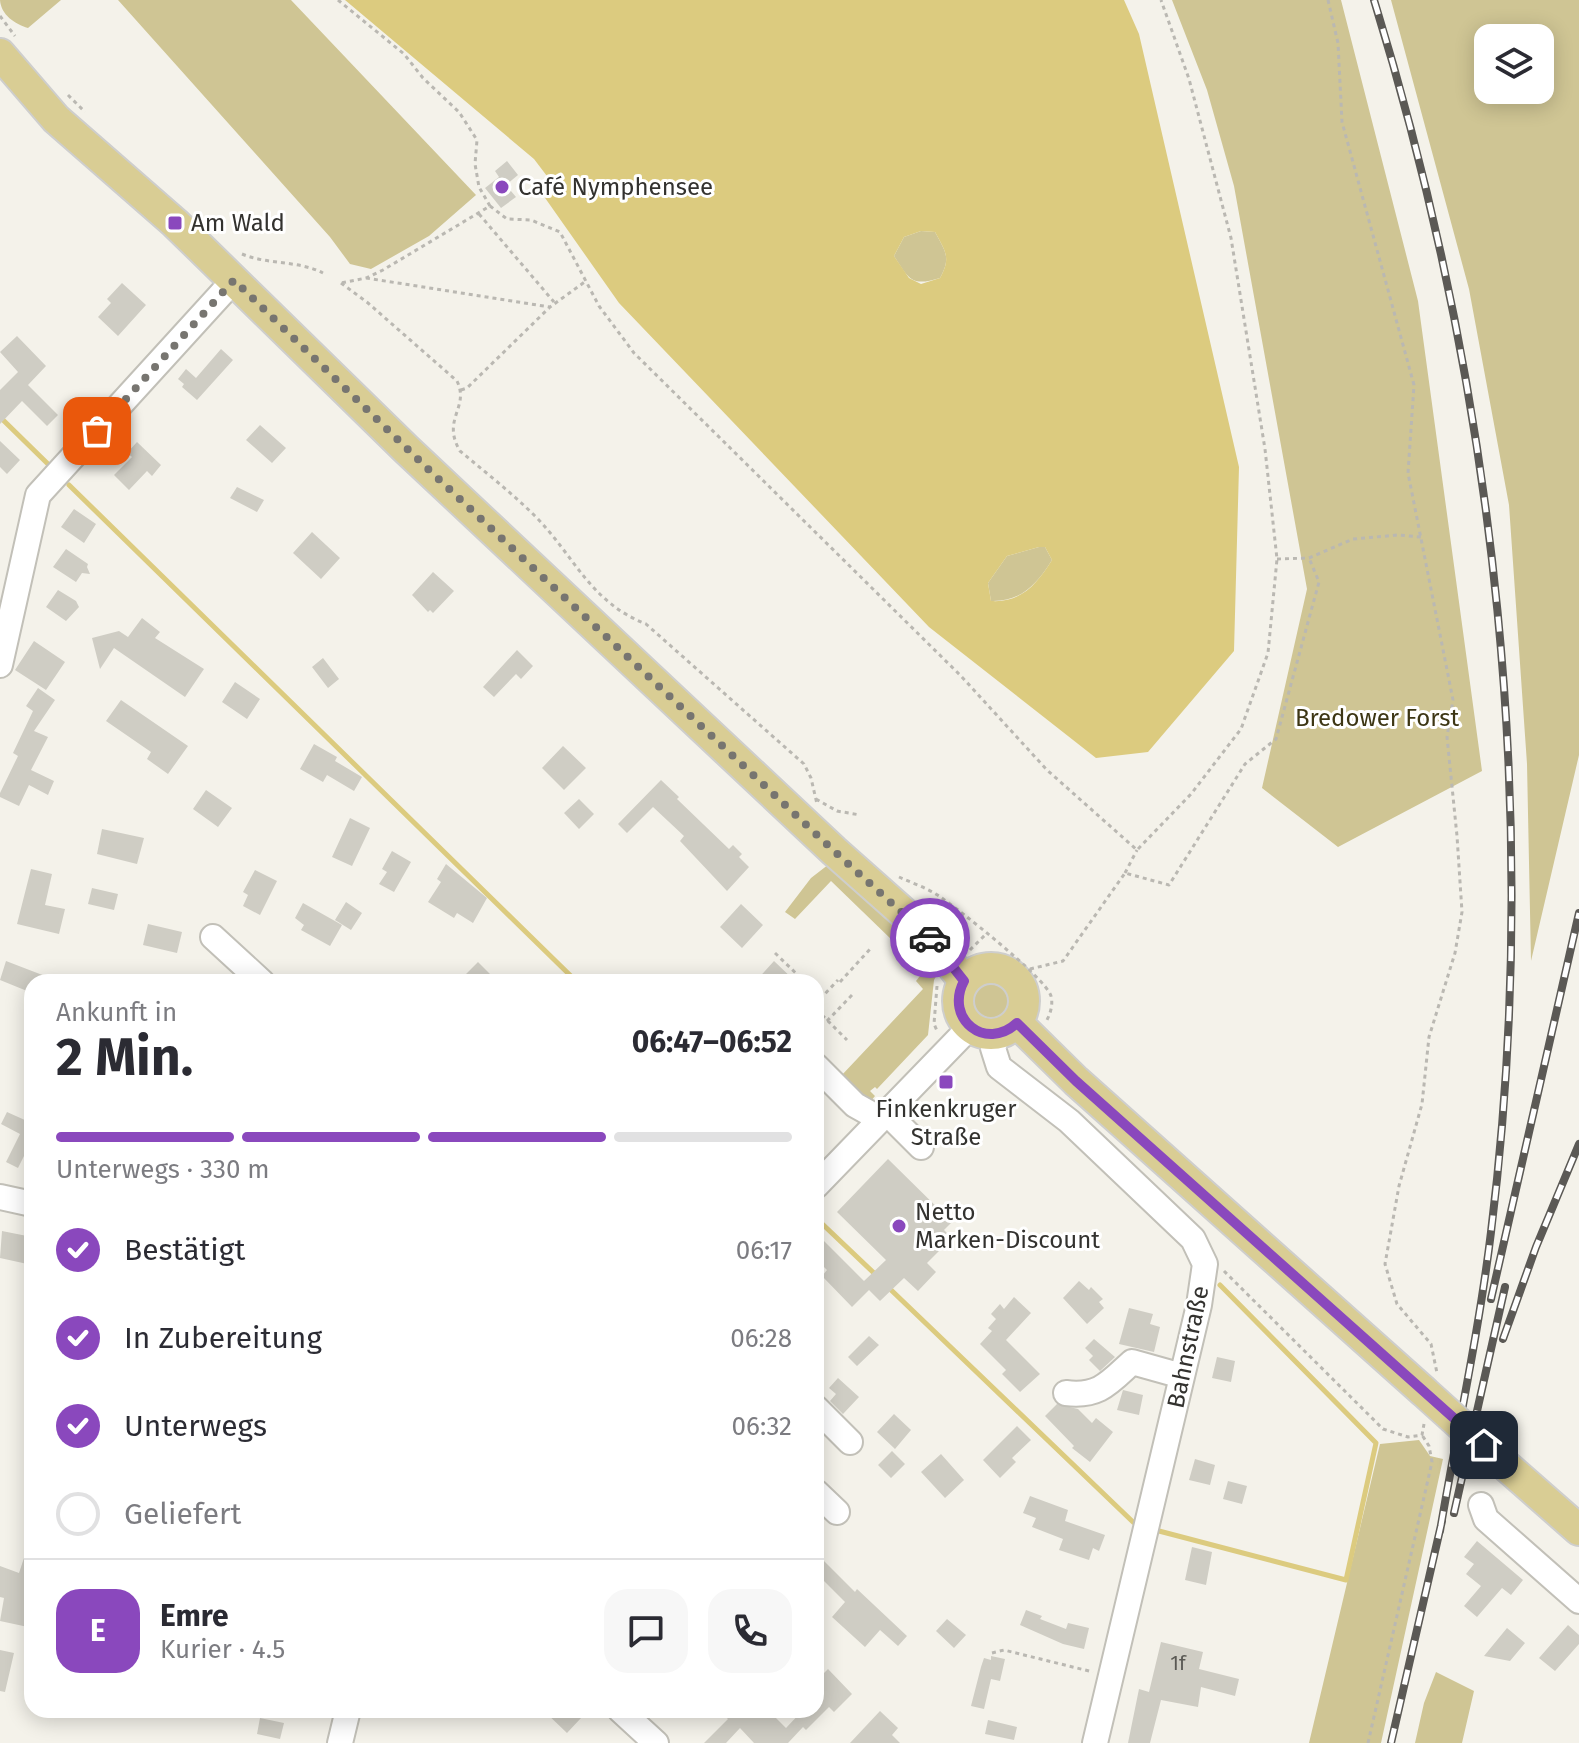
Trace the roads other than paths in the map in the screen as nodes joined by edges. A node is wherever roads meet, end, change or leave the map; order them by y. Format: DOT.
graph roads {
  1 [pos="9,47"];
  2 [pos="236,267"];
  3 [pos="0,665"];
  4 [pos="213,937"];
  5 [pos="253,974"];
  6 [pos="974,975"];
  7 [pos="995,1028"];
  8 [pos="824,1074"];
  9 [pos="883,1116"];
  10 [pos="921,1147"];
  11 [pos="824,1178"];
  12 [pos="0,1197"];
  13 [pos="24,1202"];
  14 [pos="1182,1376"];
  15 [pos="1066,1393"];
  16 [pos="824,1416"];
  17 [pos="850,1442"];
  18 [pos="824,1500"];
  19 [pos="1481,1505"];
  20 [pos="837,1512"];
  21 [pos="1579,1530"];
  22 [pos="1579,1601"];
  23 [pos="346,1718"];
  24 [pos="629,1718"];
  25 [pos="340,1743"];
  26 [pos="656,1743"];
  27 [pos="1095,1743"];
  1 -- 2 [label="main road"];
  2 -- 3 [label="street"];
  2 -- 6 [label="main road"];
  4 -- 5 [label="street"];
  6 -- 7 [label="main road"];
  6 -- 7 [label="main road"];
  7 -- 9 [label="street"];
  7 -- 14 [label="street, Bahnstraße"];
  7 -- 21 [label="main road, bridge"];
  8 -- 9 [label="street"];
  9 -- 10 [label="street"];
  9 -- 11 [label="street"];
  12 -- 13 [label="street"];
  14 -- 15 [label="street"];
  14 -- 27 [label="street, Bahnstraße"];
  16 -- 17 [label="street"];
  18 -- 20 [label="street"];
  19 -- 22 [label="street"];
  23 -- 25 [label="street"];
  24 -- 26 [label="street"];
}
